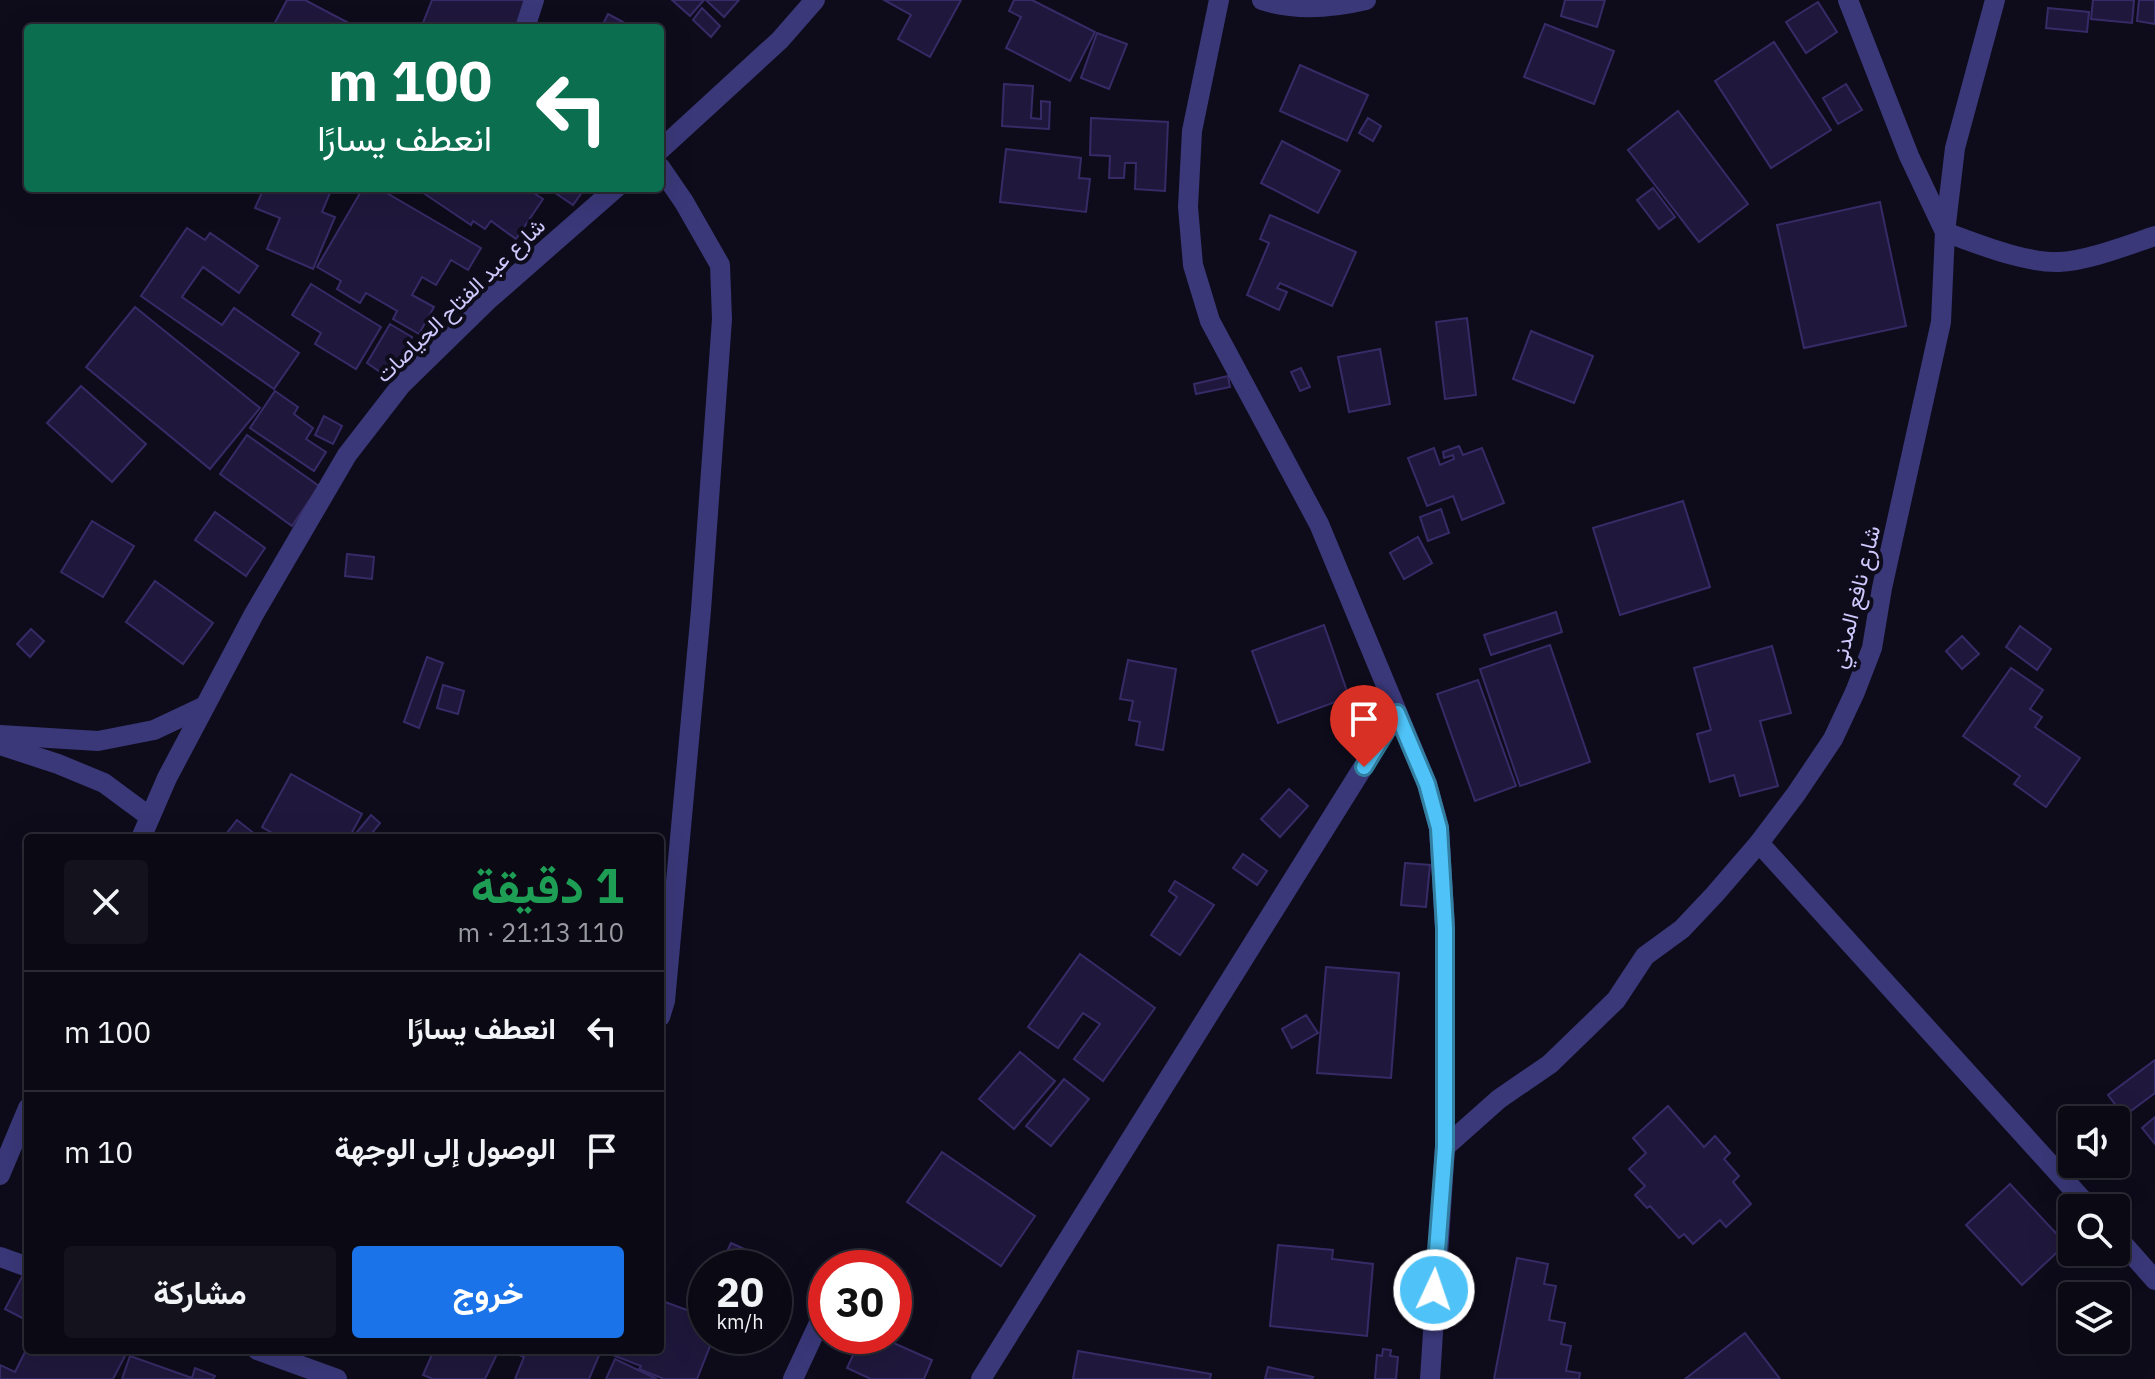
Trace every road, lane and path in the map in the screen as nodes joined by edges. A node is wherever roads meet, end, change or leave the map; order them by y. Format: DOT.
graph roads {
  1 [pos="534,0"];
  2 [pos="815,0"];
  3 [pos="1219,0"];
  4 [pos="1262,0"];
  5 [pos="1366,0"];
  6 [pos="1848,0"];
  7 [pos="1995,0"];
  8 [pos="526,24"];
  9 [pos="664,146"];
  10 [pos="664,173"];
  11 [pos="611,192"];
  12 [pos="1945,232"];
  13 [pos="2155,236"];
  14 [pos="205,706"];
  15 [pos="1397,713"];
  16 [pos="0,735"];
  17 [pos="0,745"];
  18 [pos="150,817"];
  19 [pos="143,834"];
  20 [pos="1759,843"];
  21 [pos="664,1004"];
  22 [pos="24,1118"];
  23 [pos="1445,1147"];
  24 [pos="0,1175"];
  25 [pos="2077,1194"];
  26 [pos="2130,1252"];
  27 [pos="0,1257"];
  28 [pos="24,1266"];
  29 [pos="2155,1280"];
  30 [pos="808,1347"];
  31 [pos="268,1354"];
  32 [pos="337,1379"];
  33 [pos="793,1379"];
  34 [pos="981,1379"];
  35 [pos="1430,1379"];
  1 -- 8 [label="street"];
  2 -- 9 [label="street"];
  3 -- 15 [label="street"];
  4 -- 5 [label="street"];
  6 -- 12 [label="street"];
  7 -- 12 [label="street, شارع نافع المدني"];
  10 -- 21 [label="street"];
  11 -- 14 [label="street, شارع عبد الفتاح الحياصات"];
  12 -- 13 [label="street"];
  12 -- 20 [label="street, شارع نافع المدني"];
  14 -- 16 [label="street"];
  14 -- 18 [label="street, شارع عبد الفتاح الحياصات"];
  15 -- 23 [label="street"];
  15 -- 34 [label="street"];
  17 -- 18 [label="street"];
  18 -- 19 [label="street, شارع عبد الفتاح الحياصات"];
  20 -- 23 [label="street, شارع نافع المدني"];
  20 -- 25 [label="street"];
  22 -- 24 [label="street"];
  23 -- 35 [label="street"];
  26 -- 29 [label="street"];
  27 -- 28 [label="street"];
  30 -- 33 [label="street"];
  31 -- 32 [label="street"];
}
